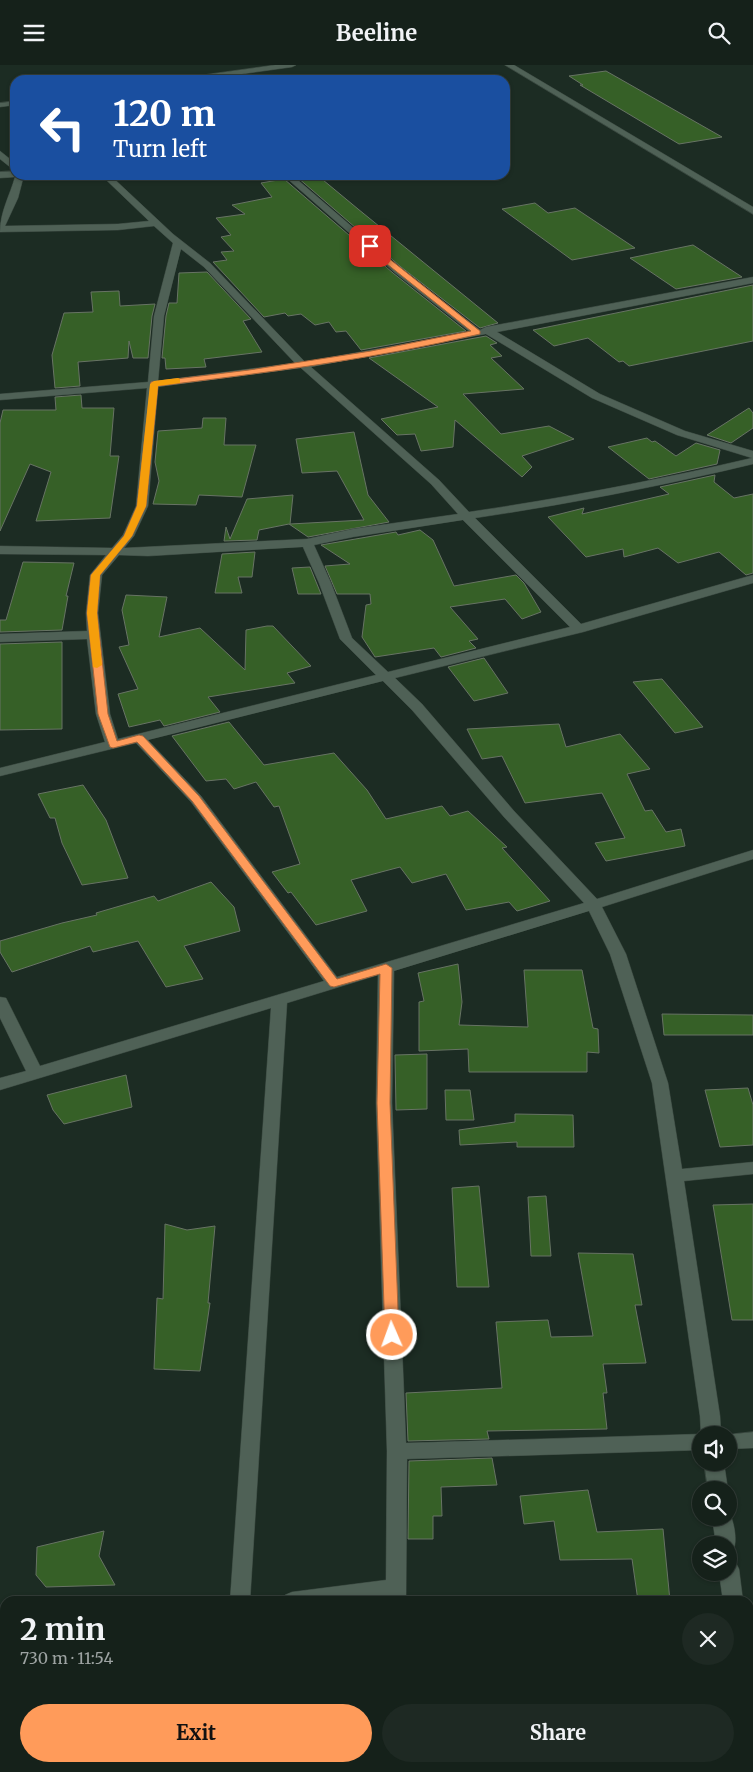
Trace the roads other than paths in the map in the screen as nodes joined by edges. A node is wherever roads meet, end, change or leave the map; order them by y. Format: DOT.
graph roads {
  1 [pos="292,65"];
  2 [pos="509,65"];
  3 [pos="219,75"];
  4 [pos="0,154"];
  5 [pos="10,163"];
  6 [pos="19,180"];
  7 [pos="110,180"];
  8 [pos="293,180"];
  9 [pos="753,211"];
  10 [pos="157,223"];
  11 [pos="0,228"];
  12 [pos="178,242"];
  13 [pos="753,280"];
  14 [pos="482,331"];
  15 [pos="302,364"];
  16 [pos="154,384"];
  17 [pos="0,397"];
  18 [pos="753,455"];
  19 [pos="753,461"];
  20 [pos="467,517"];
  21 [pos="307,543"];
  22 [pos="0,550"];
  23 [pos="114,552"];
  24 [pos="753,579"];
  25 [pos="580,629"];
  26 [pos="93,635"];
  27 [pos="0,637"];
  28 [pos="387,677"];
  29 [pos="139,738"];
  30 [pos="113,745"];
  31 [pos="0,772"];
  32 [pos="753,854"];
  33 [pos="594,905"];
  34 [pos="386,968"];
  35 [pos="334,984"];
  36 [pos="279,1000"];
  37 [pos="0,1003"];
  38 [pos="35,1073"];
  39 [pos="0,1083"];
  40 [pos="753,1168"];
  41 [pos="676,1176"];
  42 [pos="711,1426"];
  43 [pos="753,1440"];
  44 [pos="737,1441"];
  45 [pos="692,1443"];
  46 [pos="397,1451"];
  47 [pos="730,1581"];
  48 [pos="396,1594"];
  49 [pos="240,1596"];
  50 [pos="366,1596"];
  51 [pos="732,1596"];
  1 -- 3 [label="street"];
  2 -- 9 [label="street"];
  4 -- 5 [label="street"];
  6 -- 11 [label="street"];
  7 -- 10 [label="street"];
  8 -- 14 [label="street"];
  10 -- 11 [label="street"];
  10 -- 12 [label="street"];
  12 -- 15 [label="street"];
  12 -- 16 [label="street"];
  13 -- 14 [label="street"];
  14 -- 15 [label="street"];
  14 -- 18 [label="street"];
  15 -- 16 [label="street"];
  15 -- 20 [label="street"];
  16 -- 17 [label="street"];
  16 -- 23 [label="street"];
  19 -- 20 [label="street"];
  20 -- 21 [label="street"];
  20 -- 25 [label="street"];
  21 -- 23 [label="street"];
  21 -- 28 [label="street"];
  22 -- 23 [label="street"];
  23 -- 26 [label="street"];
  24 -- 25 [label="street"];
  25 -- 28 [label="street"];
  26 -- 27 [label="street"];
  26 -- 30 [label="street"];
  28 -- 29 [label="street"];
  28 -- 33 [label="street"];
  29 -- 30 [label="street"];
  29 -- 35 [label="street"];
  30 -- 31 [label="street"];
  32 -- 33 [label="street"];
  33 -- 34 [label="street"];
  33 -- 41 [label="street"];
  34 -- 35 [label="street"];
  34 -- 46 [label="street"];
  35 -- 36 [label="street"];
  36 -- 38 [label="street"];
  36 -- 49 [label="street"];
  37 -- 38 [label="street"];
  38 -- 39 [label="street"];
  40 -- 41 [label="street"];
  41 -- 42 [label="street"];
  43 -- 44 [label="street"];
  45 -- 46 [label="street"];
  46 -- 48 [label="street"];
  47 -- 51 [label="street"];
  48 -- 50 [label="street"];
}
